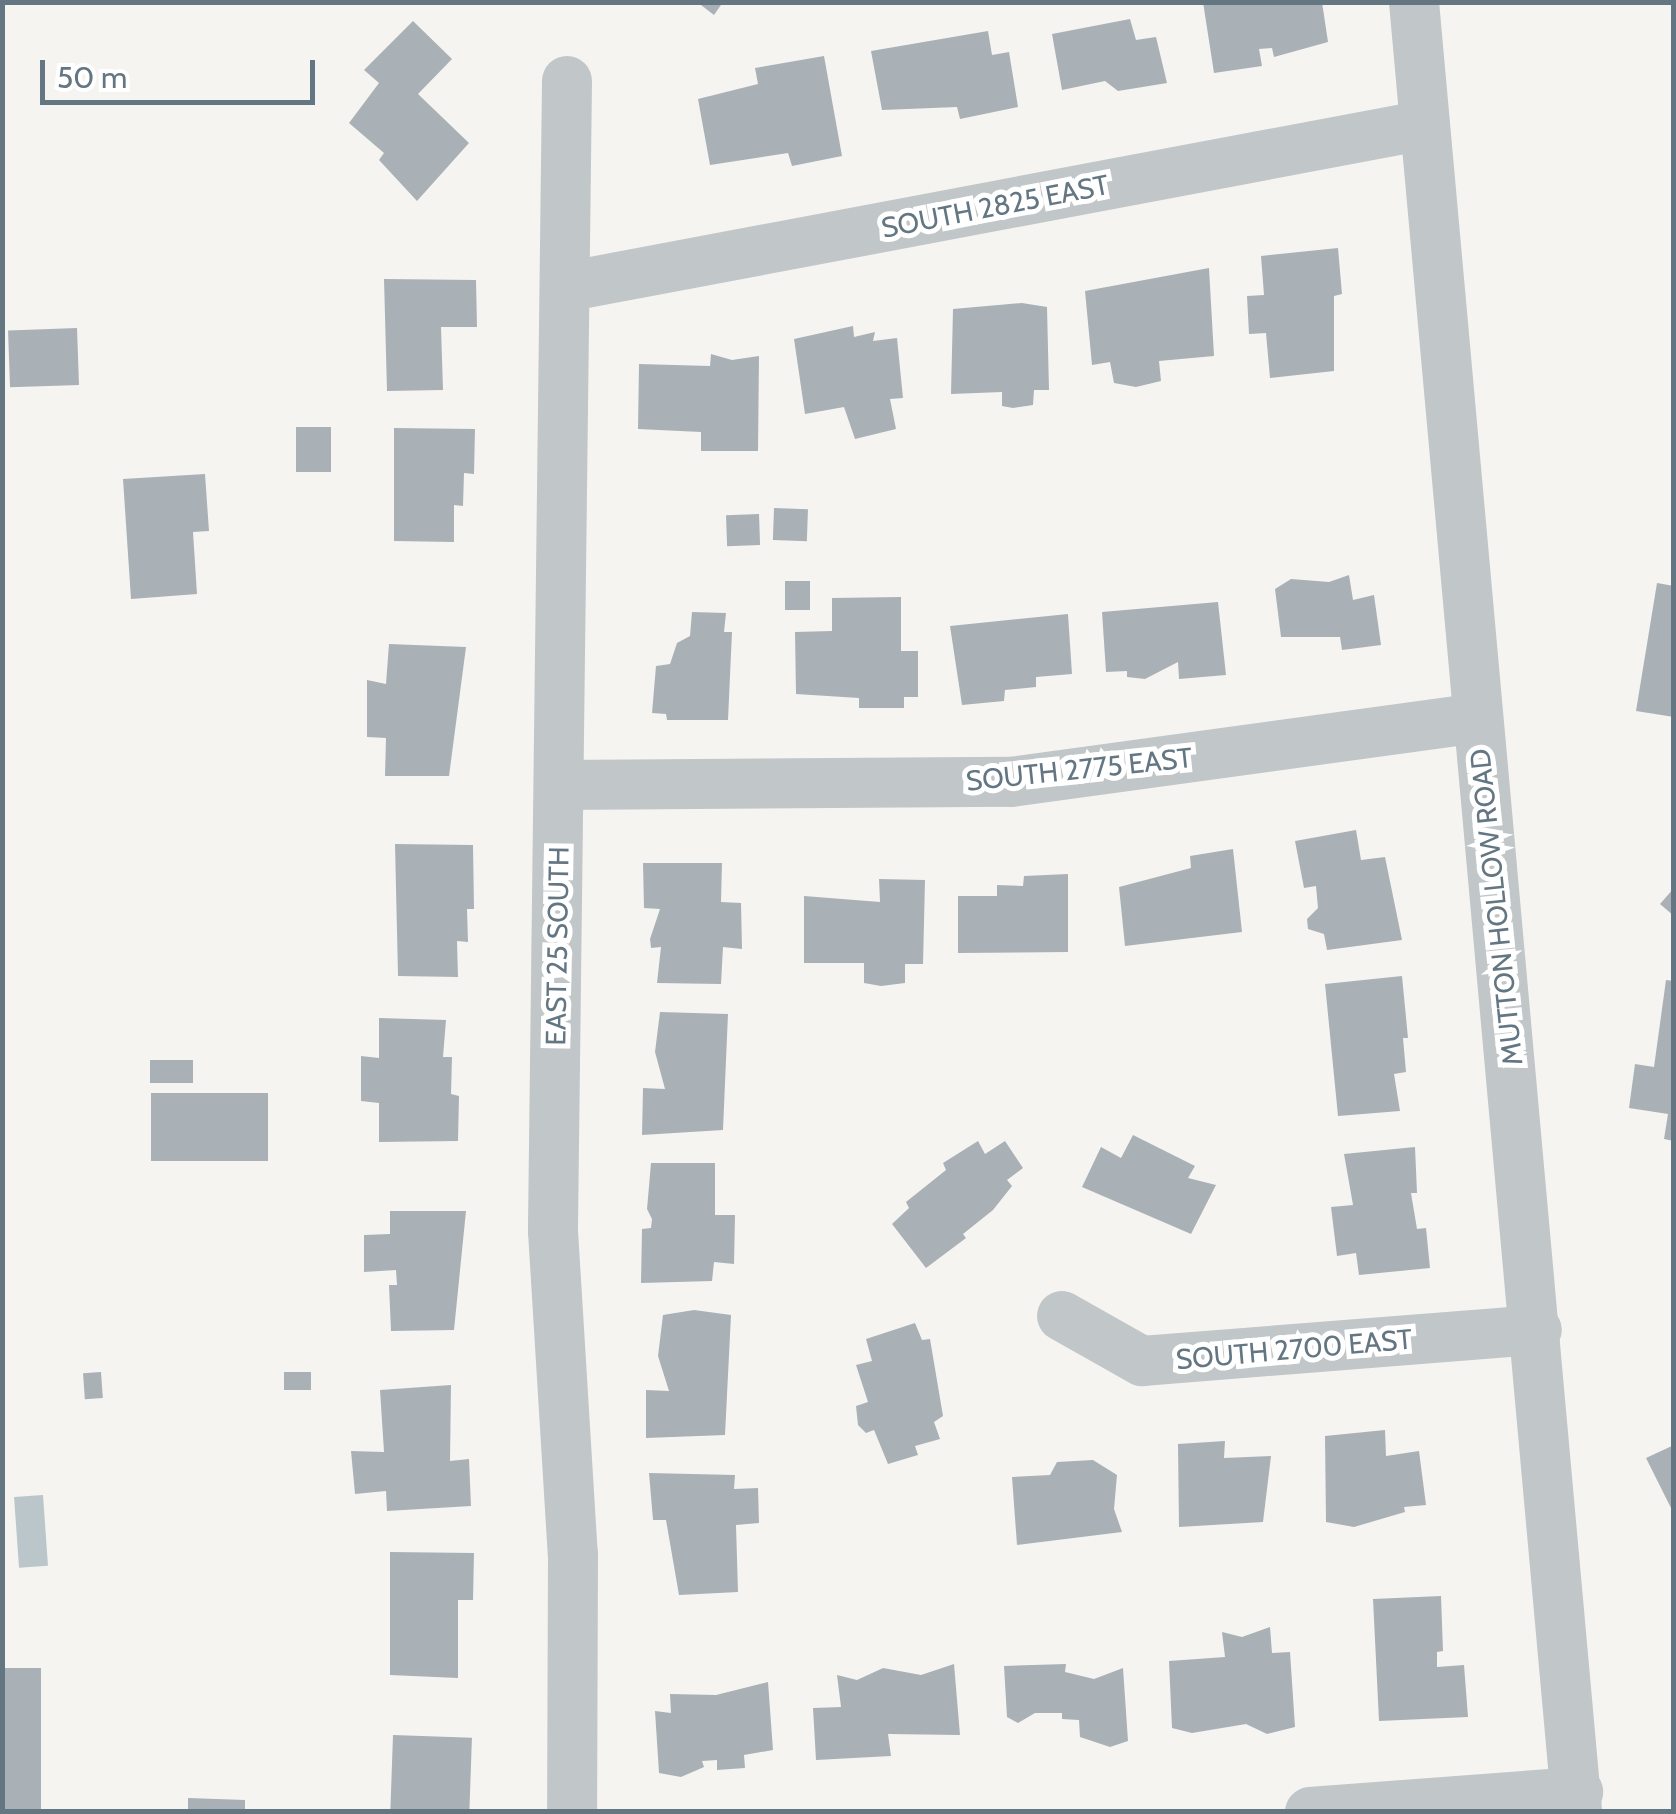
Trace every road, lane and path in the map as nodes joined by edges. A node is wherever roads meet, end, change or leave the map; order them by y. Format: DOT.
graph roads {
  1 [pos="1414,2"];
  2 [pos="567,81"];
  3 [pos="1425,125"];
  4 [pos="565,287"];
  5 [pos="1477,718"];
  6 [pos="559,785"];
  7 [pos="1062,1316"];
  8 [pos="1538,1330"];
  9 [pos="1577,1802"];
  10 [pos="572,1812"];
  11 [pos="1310,1812"];
  1 -- 3 [label="street, MUTTON HOLLOW ROAD"];
  2 -- 4 [label="street, EAST 25 SOUTH"];
  3 -- 4 [label="street, SOUTH 2825 EAST"];
  3 -- 5 [label="street, MUTTON HOLLOW ROAD"];
  4 -- 6 [label="street, EAST 25 SOUTH"];
  5 -- 6 [label="street, SOUTH 2775 EAST"];
  5 -- 8 [label="street, MUTTON HOLLOW ROAD"];
  6 -- 10 [label="street, EAST 25 SOUTH"];
  7 -- 8 [label="street, SOUTH 2700 EAST"];
  8 -- 9 [label="street, MUTTON HOLLOW ROAD"];
  9 -- 11 [label="street"];
}
